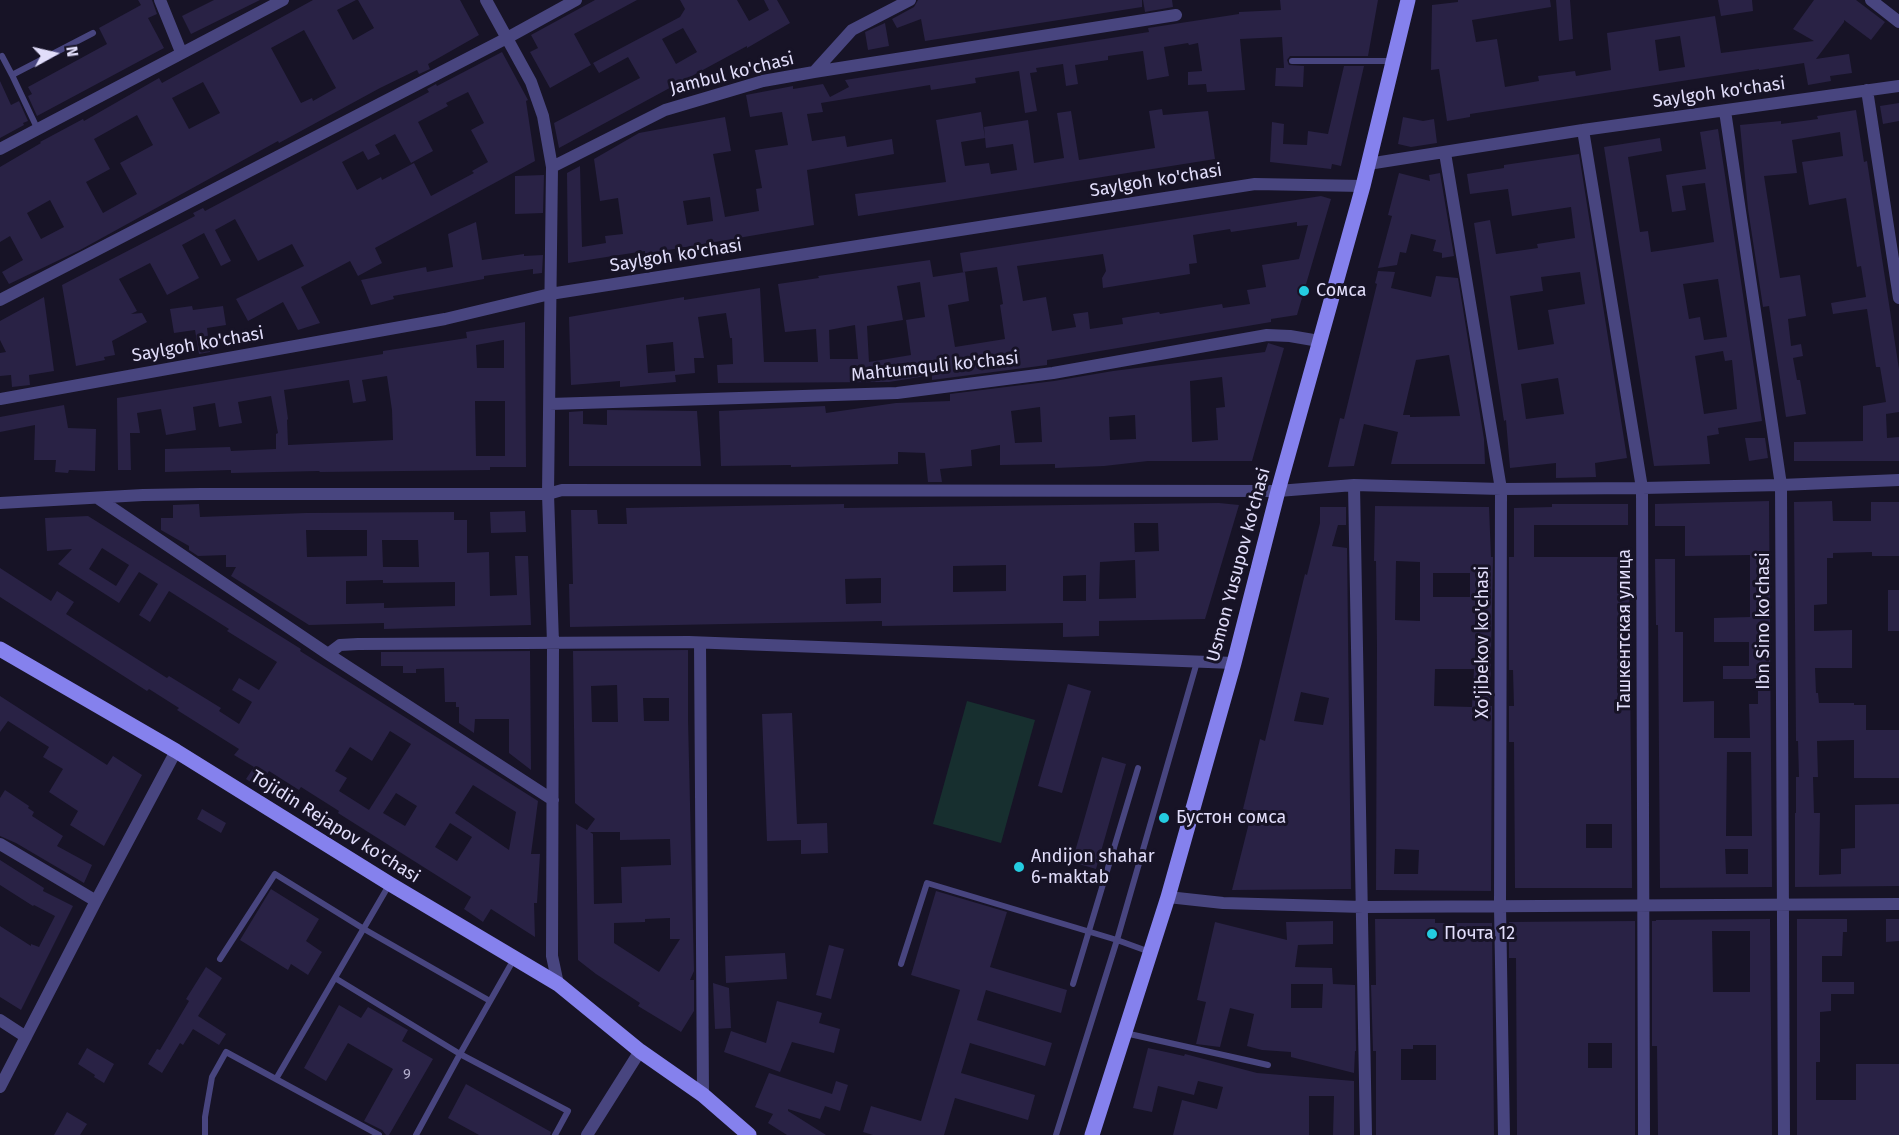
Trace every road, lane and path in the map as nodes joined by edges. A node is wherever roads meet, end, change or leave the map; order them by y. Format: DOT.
graph roads {
  1 [pos="160,0"];
  2 [pos="283,0"];
  3 [pos="486,0"];
  4 [pos="576,0"];
  5 [pos="910,0"];
  6 [pos="1408,0"];
  7 [pos="1871,0"];
  8 [pos="1176,15"];
  9 [pos="1899,22"];
  10 [pos="93,33"];
  11 [pos="507,38"];
  12 [pos="181,52"];
  13 [pos="2,56"];
  14 [pos="1292,61"];
  15 [pos="1394,61"];
  16 [pos="814,72"];
  17 [pos="12,75"];
  18 [pos="1899,86"];
  19 [pos="1867,90"];
  20 [pos="1725,111"];
  21 [pos="38,130"];
  22 [pos="1583,130"];
  23 [pos="0,149"];
  24 [pos="1445,153"];
  25 [pos="1368,164"];
  26 [pos="552,167"];
  27 [pos="1363,186"];
  28 [pos="550,294"];
  29 [pos="1899,298"];
  30 [pos="0,300"];
  31 [pos="1319,341"];
  32 [pos="0,399"];
  33 [pos="550,404"];
  34 [pos="1899,480"];
  35 [pos="1354,485"];
  36 [pos="1781,485"];
  37 [pos="1642,488"];
  38 [pos="1501,489"];
  39 [pos="1278,491"];
  40 [pos="548,494"];
  41 [pos="99,499"];
  42 [pos="0,503"];
  43 [pos="553,643"];
  44 [pos="700,643"];
  45 [pos="0,649"];
  46 [pos="328,654"];
  47 [pos="1197,662"];
  48 [pos="1234,663"];
  49 [pos="176,751"];
  50 [pos="1138,768"];
  51 [pos="553,800"];
  52 [pos="0,844"];
  53 [pos="390,884"];
  54 [pos="1168,897"];
  55 [pos="96,901"];
  56 [pos="1899,904"];
  57 [pos="1644,906"];
  58 [pos="1784,906"];
  59 [pos="1362,907"];
  60 [pos="1500,907"];
  61 [pos="364,929"];
  62 [pos="1089,932"];
  63 [pos="1117,940"];
  64 [pos="1150,952"];
  65 [pos="514,958"];
  66 [pos="220,959"];
  67 [pos="901,964"];
  68 [pos="335,978"];
  69 [pos="558,984"];
  70 [pos="1073,984"];
  71 [pos="490,1001"];
  72 [pos="0,1020"];
  73 [pos="1125,1033"];
  74 [pos="26,1037"];
  75 [pos="640,1052"];
  76 [pos="460,1053"];
  77 [pos="1268,1065"];
  78 [pos="276,1079"];
  79 [pos="0,1087"];
  80 [pos="703,1095"];
  81 [pos="205,1135"];
  82 [pos="379,1135"];
  83 [pos="416,1135"];
  84 [pos="555,1135"];
  85 [pos="587,1135"];
  86 [pos="749,1135"];
  87 [pos="1056,1135"];
  88 [pos="1092,1135"];
  89 [pos="1366,1135"];
  90 [pos="1504,1135"];
  91 [pos="1644,1135"];
  92 [pos="1784,1135"];
  1 -- 12 [label="street"];
  2 -- 12 [label="street"];
  3 -- 11 [label="street"];
  4 -- 11 [label="street"];
  5 -- 16 [label="street, Jambul ko'chasi"];
  6 -- 15 [label="main road, Usmon Yusupov ko'chasi"];
  7 -- 9 [label="street"];
  8 -- 16 [label="street"];
  10 -- 17 [label="lane"];
  11 -- 26 [label="street"];
  11 -- 30 [label="street"];
  12 -- 21 [label="street"];
  13 -- 17 [label="lane"];
  14 -- 15 [label="lane"];
  15 -- 25 [label="main road, Usmon Yusupov ko'chasi"];
  16 -- 26 [label="street, Jambul ko'chasi"];
  17 -- 21 [label="lane"];
  18 -- 19 [label="street, Saylgoh ko'chasi"];
  19 -- 20 [label="street, Saylgoh ko'chasi"];
  19 -- 29 [label="street"];
  20 -- 22 [label="street, Saylgoh ko'chasi"];
  20 -- 36 [label="street, Ibn Sino ko'chasi"];
  21 -- 23 [label="street"];
  22 -- 24 [label="street, Saylgoh ko'chasi"];
  22 -- 37 [label="street, Ташкентская улица"];
  24 -- 25 [label="street, Saylgoh ko'chasi"];
  24 -- 38 [label="street, Xo'jibekov ko'chasi"];
  25 -- 27 [label="main road, Usmon Yusupov ko'chasi"];
  26 -- 28 [label="street"];
  27 -- 28 [label="street, Saylgoh ko'chasi"];
  27 -- 31 [label="main road, Usmon Yusupov ko'chasi"];
  28 -- 32 [label="street, Saylgoh ko'chasi"];
  28 -- 33 [label="street"];
  31 -- 33 [label="street, Mahtumquli ko'chasi"];
  31 -- 39 [label="main road, Usmon Yusupov ko'chasi"];
  33 -- 40 [label="street"];
  34 -- 36 [label="street"];
  35 -- 38 [label="street"];
  35 -- 39 [label="street"];
  35 -- 59 [label="street"];
  36 -- 37 [label="street"];
  36 -- 58 [label="street, Ibn Sino ko'chasi"];
  37 -- 38 [label="street"];
  37 -- 57 [label="street, Ташкентская улица"];
  38 -- 60 [label="street, Xo'jibekov ko'chasi"];
  39 -- 40 [label="street"];
  39 -- 48 [label="main road, Usmon Yusupov ko'chasi"];
  40 -- 41 [label="street"];
  40 -- 43 [label="street"];
  41 -- 42 [label="street"];
  41 -- 46 [label="street"];
  43 -- 44 [label="street"];
  43 -- 46 [label="street"];
  43 -- 51 [label="street"];
  44 -- 47 [label="street"];
  44 -- 80 [label="street"];
  45 -- 49 [label="main road, Tojidin Rejapov ko'chasi"];
  46 -- 51 [label="street"];
  47 -- 48 [label="street"];
  47 -- 63 [label="lane"];
  48 -- 54 [label="main road, Usmon Yusupov ko'chasi"];
  49 -- 53 [label="main road, Tojidin Rejapov ko'chasi"];
  49 -- 55 [label="street"];
  50 -- 62 [label="lane"];
  51 -- 69 [label="street"];
  52 -- 55 [label="street"];
  53 -- 61 [label="lane"];
  53 -- 65 [label="main road, Tojidin Rejapov ko'chasi"];
  54 -- 59 [label="street"];
  54 -- 64 [label="main road, Usmon Yusupov ko'chasi"];
  55 -- 74 [label="street"];
  56 -- 58 [label="street"];
  57 -- 58 [label="street"];
  57 -- 60 [label="street"];
  57 -- 91 [label="street, Ташкентская улица"];
  58 -- 92 [label="street, Ibn Sino ko'chasi"];
  59 -- 60 [label="street"];
  59 -- 89 [label="street"];
  60 -- 90 [label="street, Xo'jibekov ko'chasi"];
  61 -- 66 [label="lane"];
  61 -- 68 [label="lane"];
  61 -- 71 [label="lane"];
  62 -- 63 [label="lane"];
  62 -- 67 [label="lane"];
  62 -- 70 [label="lane"];
  63 -- 64 [label="lane"];
  63 -- 87 [label="lane"];
  64 -- 73 [label="main road, Usmon Yusupov ko'chasi"];
  65 -- 69 [label="main road, Tojidin Rejapov ko'chasi"];
  65 -- 71 [label="lane"];
  68 -- 76 [label="lane"];
  68 -- 78 [label="lane"];
  69 -- 75 [label="main road, Tojidin Rejapov ko'chasi"];
  71 -- 76 [label="lane"];
  72 -- 74 [label="street"];
  73 -- 77 [label="lane"];
  73 -- 88 [label="main road, Usmon Yusupov ko'chasi"];
  74 -- 79 [label="street"];
  75 -- 80 [label="main road, Tojidin Rejapov ko'chasi"];
  75 -- 85 [label="street"];
  76 -- 83 [label="lane"];
  76 -- 84 [label="lane"];
  78 -- 81 [label="lane"];
  78 -- 82 [label="lane"];
  80 -- 86 [label="main road, Tojidin Rejapov ko'chasi"];
}
